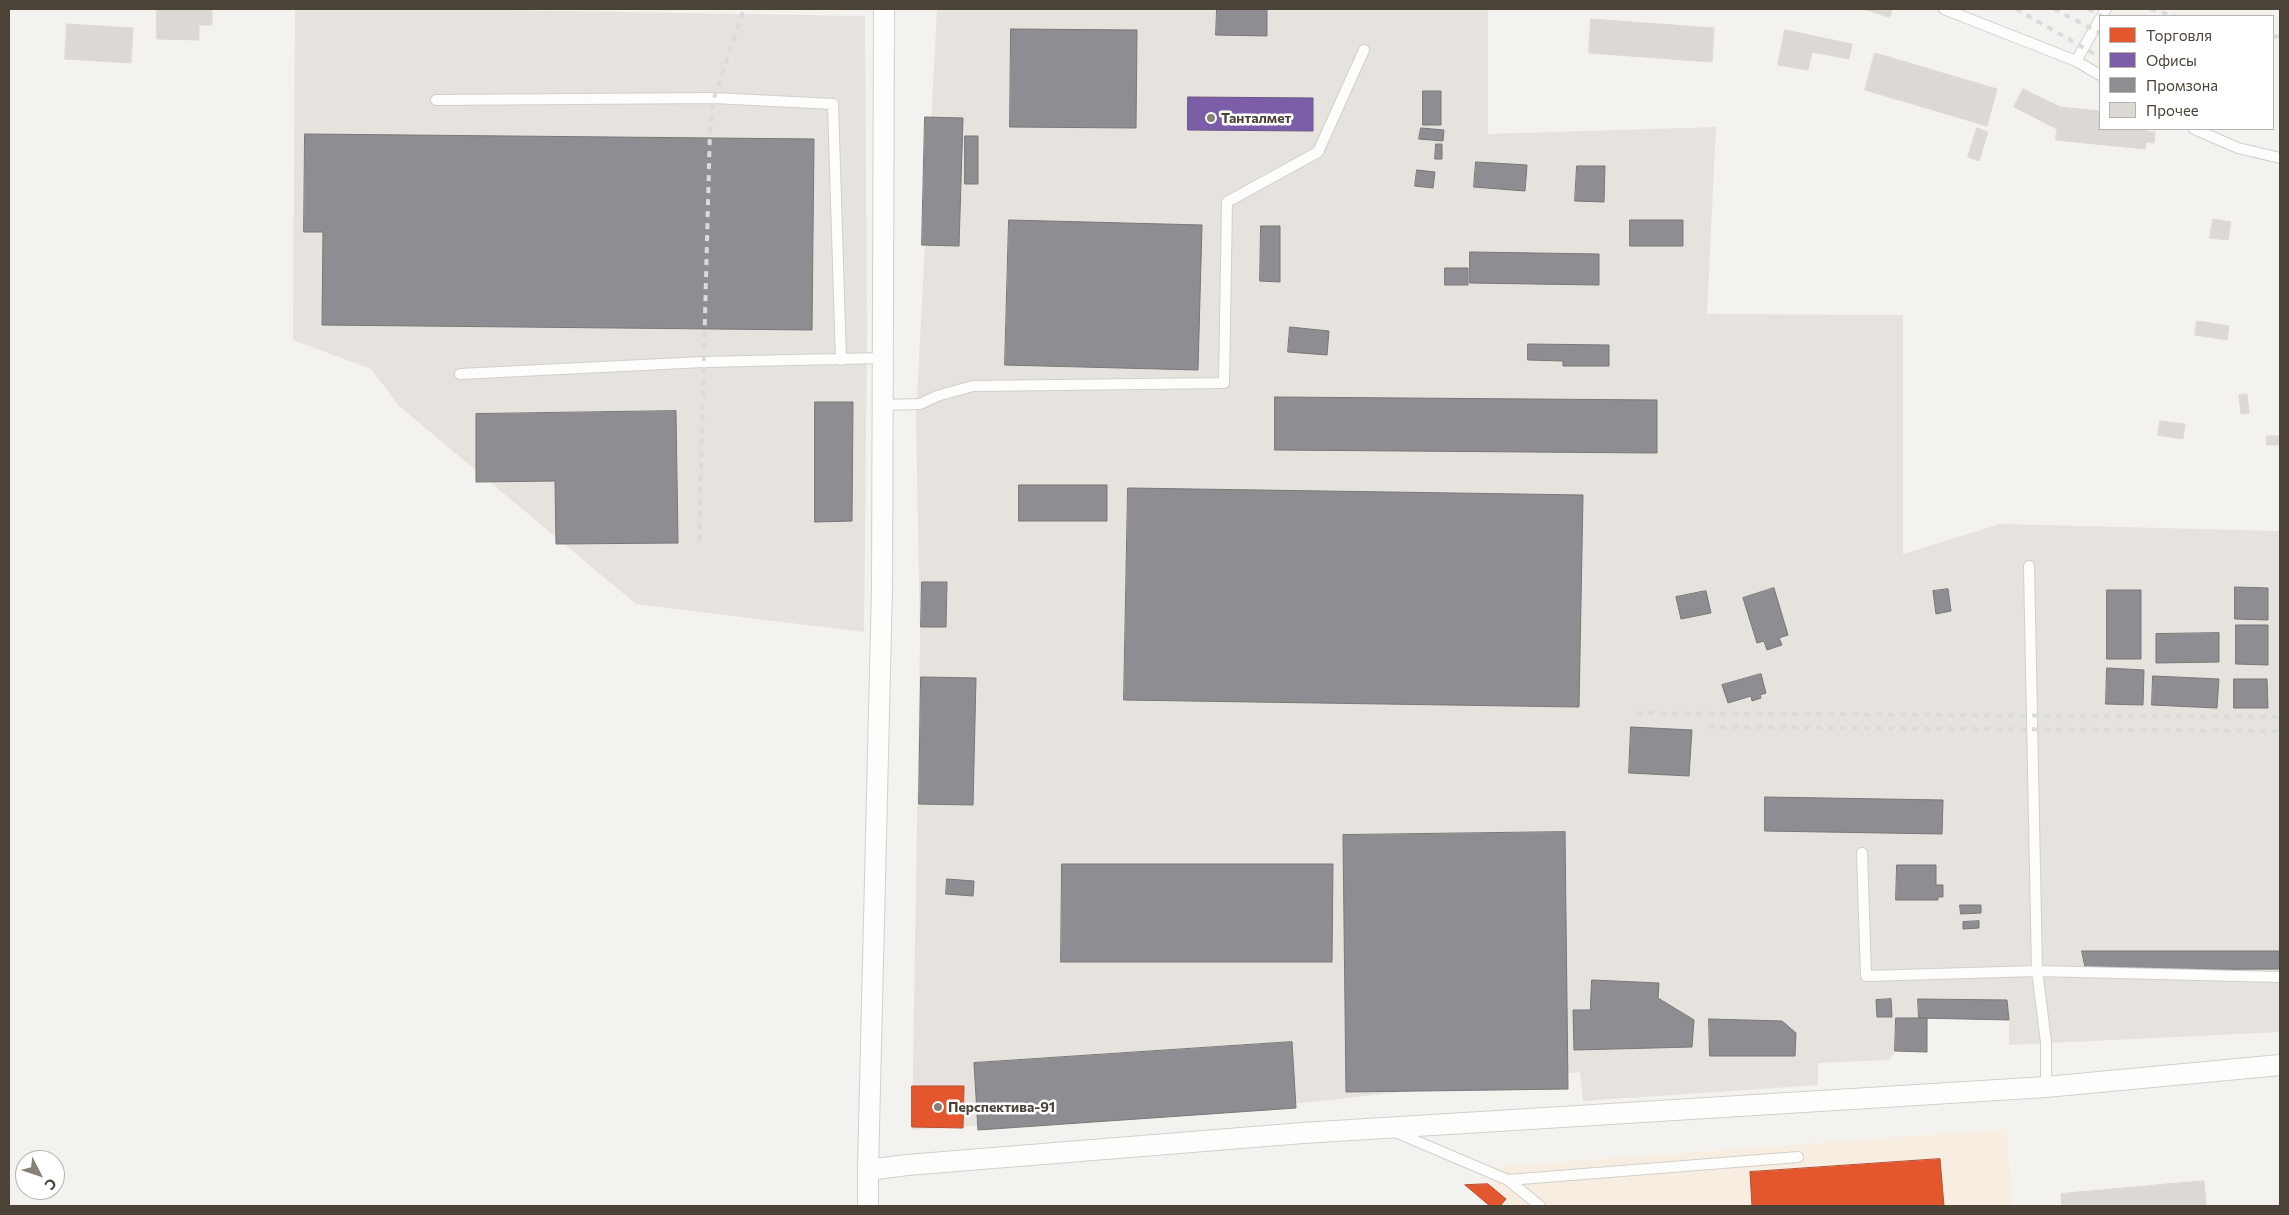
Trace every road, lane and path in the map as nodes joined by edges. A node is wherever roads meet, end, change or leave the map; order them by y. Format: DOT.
graph roads {
  1 [pos="884,9"];
  2 [pos="1944,9"];
  3 [pos="2099,21"];
  4 [pos="1364,50"];
  5 [pos="2076,61"];
  6 [pos="2099,74"];
  7 [pos="436,100"];
  8 [pos="2196,130"];
  9 [pos="2280,158"];
  10 [pos="882,358"];
  11 [pos="841,360"];
  12 [pos="460,374"];
  13 [pos="882,405"];
  14 [pos="2030,566"];
  15 [pos="1862,853"];
  16 [pos="2037,971"];
  17 [pos="2280,977"];
  18 [pos="2280,1066"];
  19 [pos="2046,1087"];
  20 [pos="1387,1128"];
  21 [pos="1798,1158"];
  22 [pos="868,1170"];
  23 [pos="1508,1180"];
  24 [pos="868,1206"];
  25 [pos="1540,1206"];
  1 -- 10 [label="street"];
  2 -- 5 [label="lane"];
  3 -- 5 [label="lane"];
  4 -- 13 [label="lane"];
  5 -- 6 [label="lane"];
  7 -- 11 [label="lane"];
  8 -- 9 [label="lane"];
  10 -- 11 [label="lane"];
  10 -- 13 [label="street"];
  11 -- 12 [label="lane"];
  13 -- 22 [label="street"];
  14 -- 16 [label="lane"];
  15 -- 16 [label="lane"];
  16 -- 17 [label="lane"];
  16 -- 19 [label="lane"];
  18 -- 19 [label="street"];
  19 -- 20 [label="street"];
  20 -- 22 [label="street"];
  20 -- 23 [label="lane"];
  21 -- 23 [label="lane"];
  22 -- 24 [label="street"];
  23 -- 25 [label="lane"];
}
